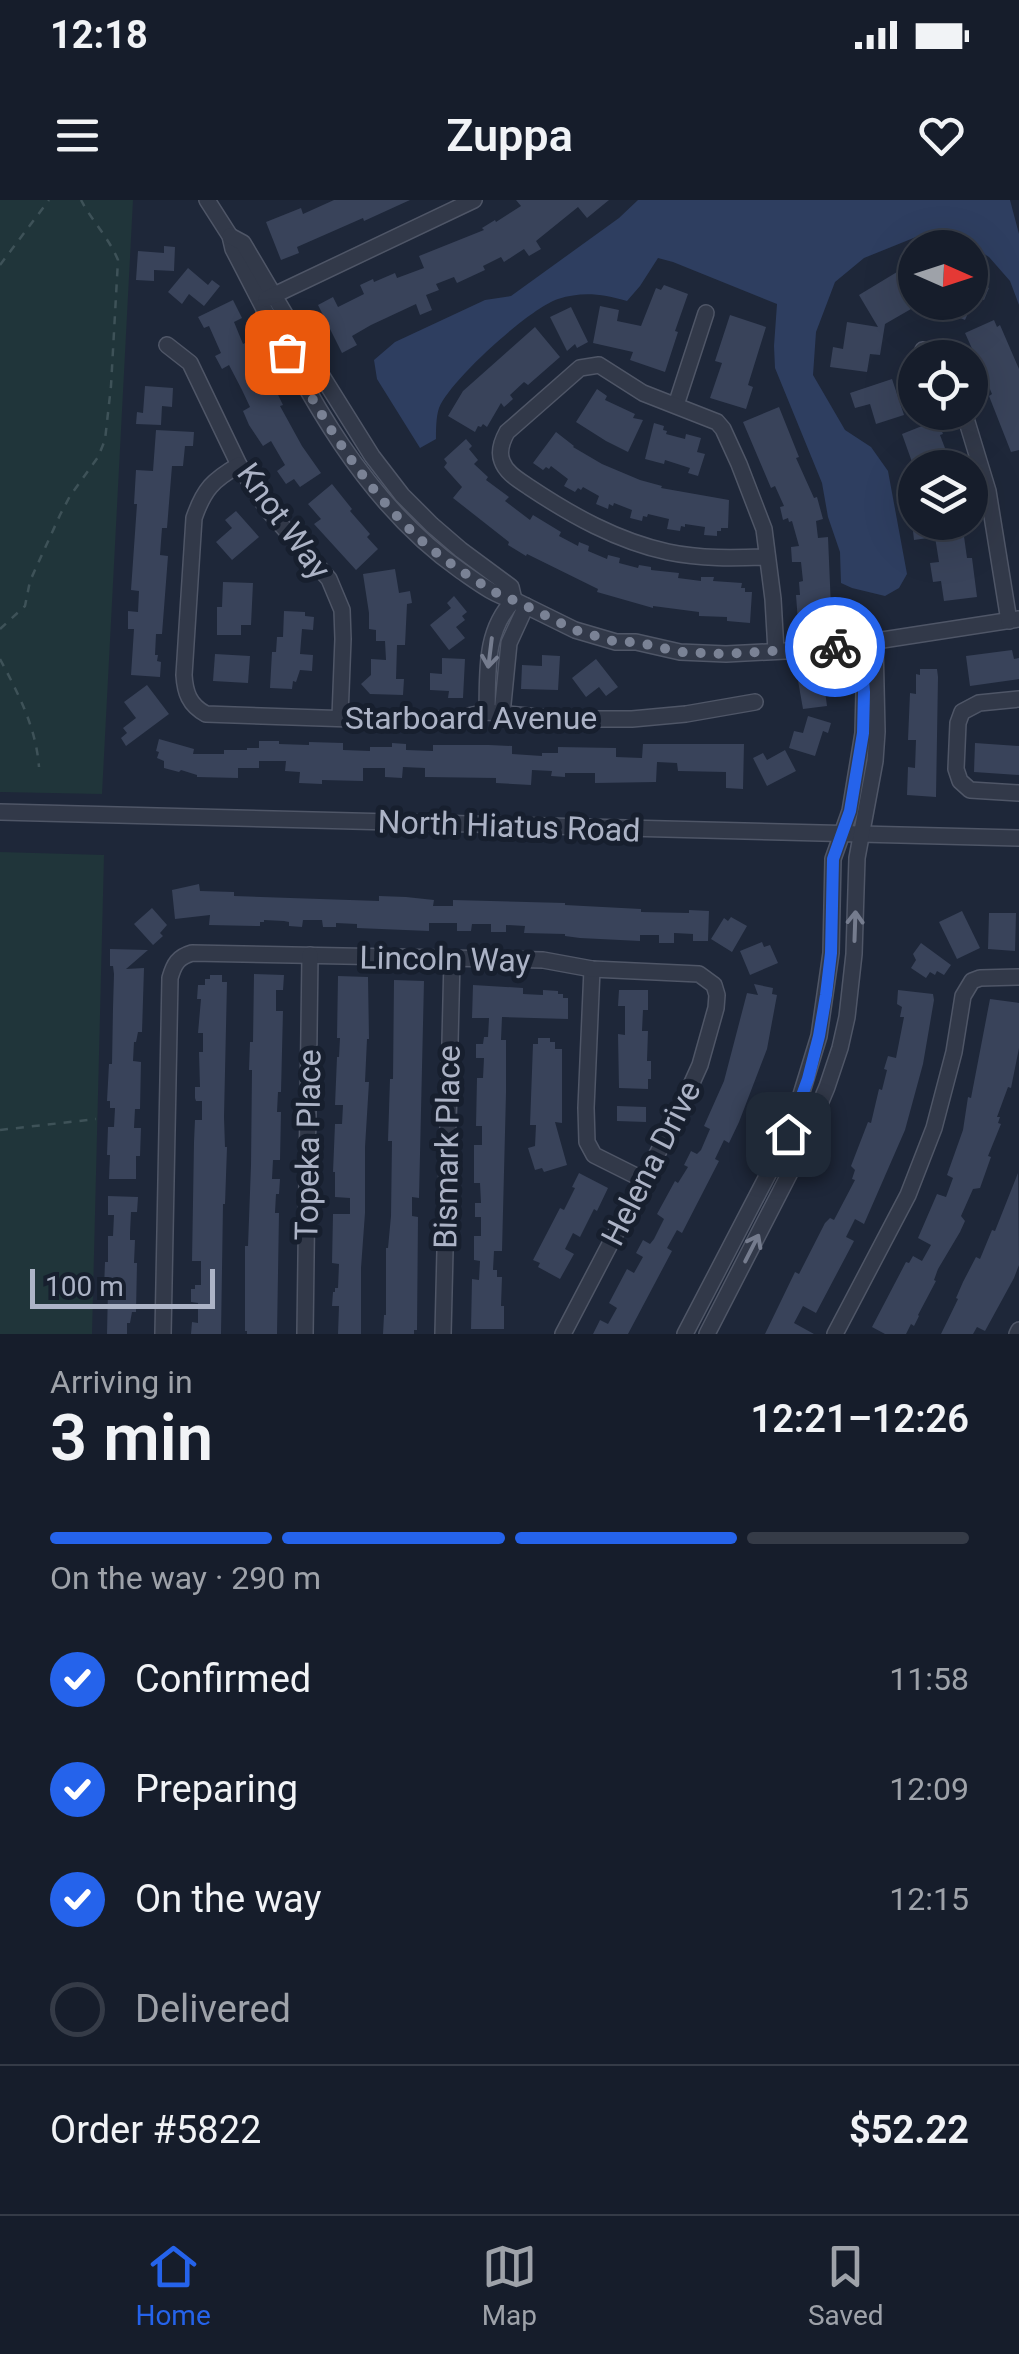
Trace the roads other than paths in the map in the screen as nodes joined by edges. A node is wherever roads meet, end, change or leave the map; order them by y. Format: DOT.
graph roads {
  1 [pos="207,200"];
  2 [pos="474,200"];
  3 [pos="267,299"];
  4 [pos="706,312"];
  5 [pos="167,345"];
  6 [pos="676,405"];
  7 [pos="969,430"];
  8 [pos="239,465"];
  9 [pos="767,557"];
  10 [pos="520,603"];
  11 [pos="1014,620"];
  12 [pos="868,643"];
  13 [pos="776,651"];
  14 [pos="1019,699"];
  15 [pos="756,702"];
  16 [pos="494,713"];
  17 [pos="340,717"];
  18 [pos="1019,793"];
  19 [pos="0,812"];
  20 [pos="841,835"];
  21 [pos="860,835"];
  22 [pos="1019,838"];
  23 [pos="310,955"];
  24 [pos="452,959"];
  25 [pos="592,969"];
  26 [pos="1019,978"];
  27 [pos="714,985"];
  28 [pos="826,995"];
  29 [pos="849,996"];
  30 [pos="644,1180"];
  31 [pos="163,1334"];
  32 [pos="305,1334"];
  33 [pos="443,1334"];
  34 [pos="563,1334"];
  35 [pos="685,1334"];
  36 [pos="707,1334"];
  37 [pos="835,1334"];
  1 -- 3 [label="street"];
  2 -- 3 [label="street"];
  3 -- 10 [label="street"];
  4 -- 6 [label="street"];
  5 -- 8 [label="street, Knot Way"];
  6 -- 9 [label="street"];
  6 -- 9 [label="street"];
  7 -- 11 [label="street"];
  8 -- 17 [label="street, Knot Way"];
  8 -- 17 [label="street, Starboard Avenue"];
  9 -- 13 [label="street"];
  10 -- 13 [label="street"];
  10 -- 16 [label="street"];
  11 -- 12 [label="street"];
  12 -- 13 [label="street"];
  12 -- 20 [label="street"];
  12 -- 21 [label="street"];
  14 -- 18 [label="street"];
  15 -- 16 [label="street, Starboard Avenue"];
  16 -- 17 [label="street, Starboard Avenue"];
  19 -- 20 [label="street, North Hiatus Road"];
  20 -- 21 [label="street, North Hiatus Road"];
  20 -- 28 [label="street"];
  21 -- 22 [label="street, North Hiatus Road"];
  29 -- 21 [label="street, one-way"];
  23 -- 24 [label="street, Lincoln Way"];
  23 -- 31 [label="street, Lincoln Way"];
  23 -- 32 [label="street, Topeka Place"];
  24 -- 25 [label="street, Lincoln Way"];
  24 -- 33 [label="street, Bismark Place"];
  25 -- 27 [label="street, Lincoln Way"];
  25 -- 30 [label="street"];
  26 -- 37 [label="street"];
  27 -- 30 [label="street, Helena Drive"];
  28 -- 29 [label="street"];
  28 -- 35 [label="street"];
  36 -- 29 [label="street, one-way"];
  30 -- 34 [label="street, Helena Drive"];
}
